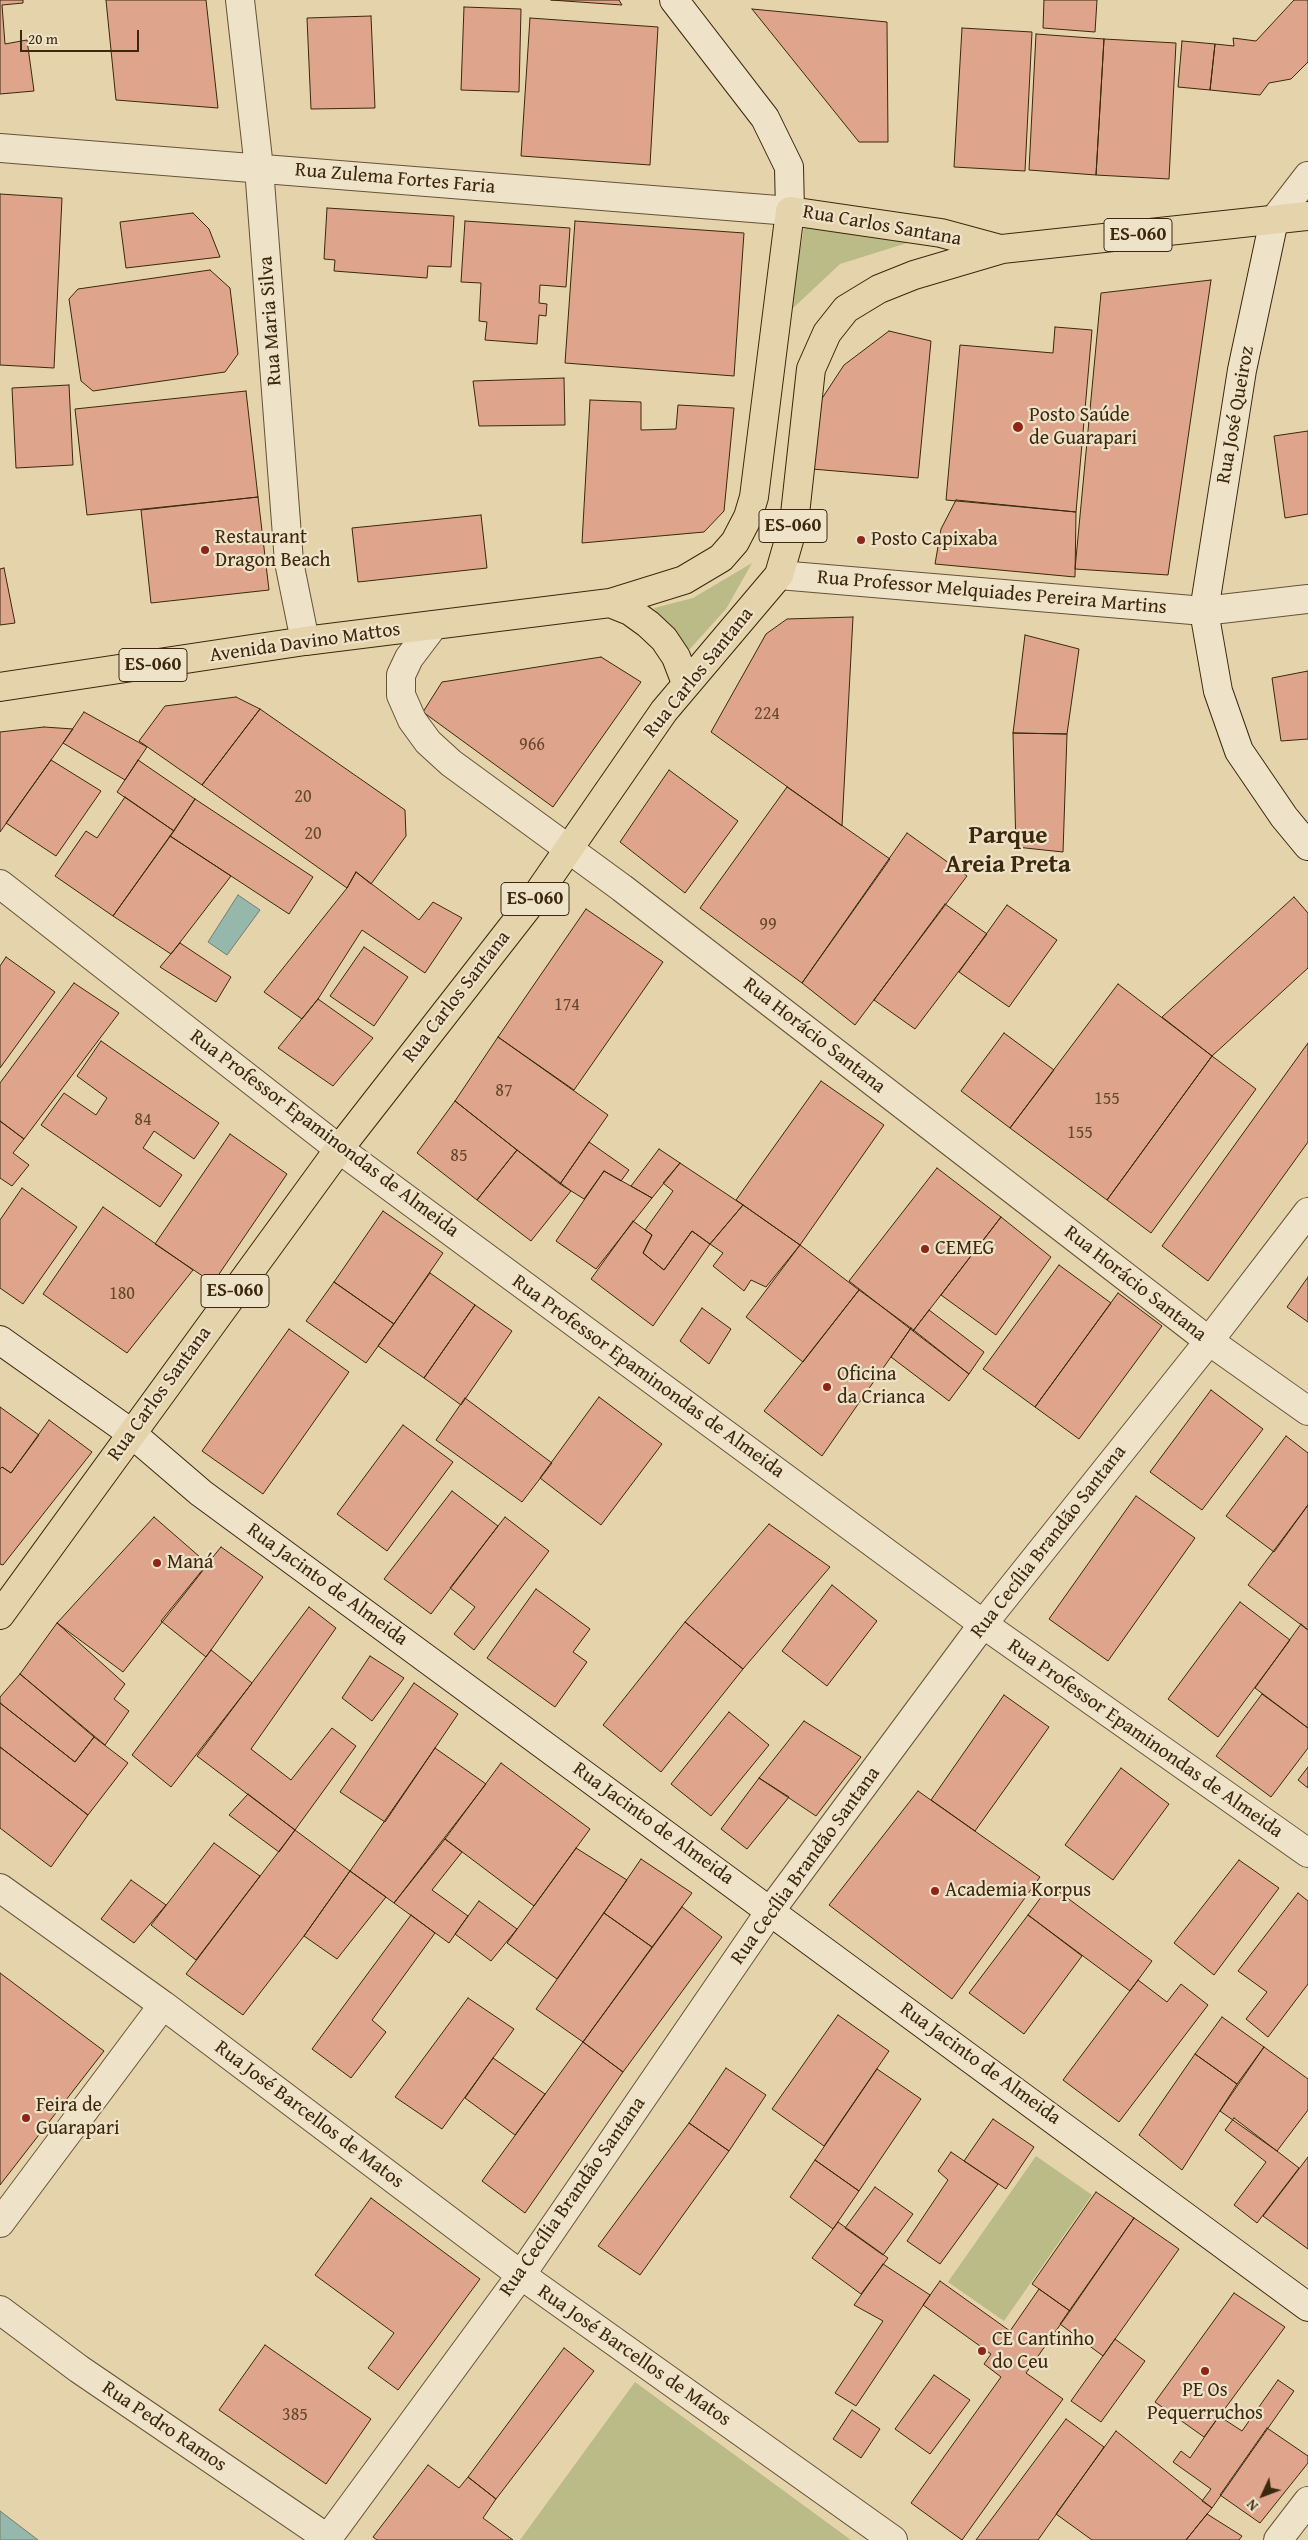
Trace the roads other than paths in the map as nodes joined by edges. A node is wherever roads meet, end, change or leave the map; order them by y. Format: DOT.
graph roads {
  1 [pos="240,0"];
  2 [pos="674,0"];
  3 [pos="0,148"];
  4 [pos="259,168"];
  5 [pos="1308,176"];
  6 [pos="790,211"];
  7 [pos="1308,216"];
  8 [pos="1274,220"];
  9 [pos="1002,250"];
  10 [pos="780,574"];
  11 [pos="1308,599"];
  12 [pos="610,603"];
  13 [pos="1204,611"];
  14 [pos="434,625"];
  15 [pos="305,641"];
  16 [pos="686,683"];
  17 [pos="0,687"];
  18 [pos="1308,846"];
  19 [pos="569,849"];
  20 [pos="0,884"];
  21 [pos="339,1149"];
  22 [pos="1308,1212"];
  23 [pos="0,1340"];
  24 [pos="1209,1341"];
  25 [pos="1308,1412"];
  26 [pos="131,1433"];
  27 [pos="0,1614"];
  28 [pos="983,1624"];
  29 [pos="1308,1853"];
  30 [pos="0,1888"];
  31 [pos="771,1910"];
  32 [pos="163,2005"];
  33 [pos="0,2223"];
  34 [pos="520,2275"];
  35 [pos="1308,2306"];
  36 [pos="0,2310"];
  37 [pos="1308,2501"];
  38 [pos="329,2539"];
  39 [pos="893,2540"];
  40 [pos="1278,2540"];
  1 -- 4 [label="street, Rua Maria Silva"];
  2 -- 6 [label="street"];
  3 -- 4 [label="street, Rua Zulema Fortes Faria"];
  4 -- 6 [label="street, Rua Zulema Fortes Faria"];
  4 -- 15 [label="street, Rua Maria Silva"];
  5 -- 8 [label="street"];
  6 -- 9 [label="main road, Rua Carlos Santana / ES-060"];
  6 -- 12 [label="main road, Rua Carlos Santana / ES-060"];
  7 -- 8 [label="main road, ES-060"];
  8 -- 9 [label="main road, Rua Carlos Santana / ES-060"];
  8 -- 13 [label="street, Rua José Queiroz"];
  9 -- 10 [label="main road, Rua Carlos Santana / ES-060"];
  10 -- 13 [label="street, Rua Professor Melquiades Pereira Martins"];
  10 -- 16 [label="main road, Rua Carlos Santana / ES-060"];
  11 -- 13 [label="street, Rua Professor Melquiades Pereira Martins"];
  12 -- 14 [label="main road, Avenida Davino Mattos / ES-060"];
  12 -- 16 [label="main road"];
  13 -- 18 [label="street, Rua José Queiroz"];
  14 -- 15 [label="main road, Avenida Davino Mattos / ES-060"];
  14 -- 19 [label="street, Rua Horácio Santana"];
  15 -- 17 [label="main road, Avenida Davino Mattos / ES-060"];
  16 -- 19 [label="main road, Rua Carlos Santana / ES-060"];
  19 -- 21 [label="main road, Rua Carlos Santana / ES-060"];
  19 -- 24 [label="street, Rua Horácio Santana"];
  20 -- 21 [label="street, Rua Professor Epaminondas de Almeida"];
  21 -- 26 [label="main road, Rua Carlos Santana / ES-060"];
  21 -- 28 [label="street, Rua Professor Epaminondas de Almeida"];
  22 -- 24 [label="street, Rua Cecília Brandão Santana"];
  23 -- 26 [label="street, Rua Jacinto de Almeida"];
  24 -- 25 [label="street, Rua Horácio Santana"];
  24 -- 28 [label="street, Rua Cecília Brandão Santana"];
  26 -- 27 [label="main road, Rua Carlos Santana / ES-060"];
  26 -- 31 [label="street, Rua Jacinto de Almeida"];
  28 -- 29 [label="street, Rua Professor Epaminondas de Almeida"];
  28 -- 31 [label="street, Rua Cecília Brandão Santana"];
  30 -- 32 [label="street, Rua José Barcellos de Matos"];
  31 -- 34 [label="street, Rua Cecília Brandão Santana"];
  31 -- 35 [label="street, Rua Jacinto de Almeida"];
  32 -- 33 [label="street"];
  32 -- 34 [label="street, Rua José Barcellos de Matos"];
  34 -- 38 [label="street, Rua Cecília Brandão Santana"];
  34 -- 39 [label="street, Rua José Barcellos de Matos"];
  36 -- 38 [label="street, Rua Pedro Ramos"];
  37 -- 40 [label="street"];
}
